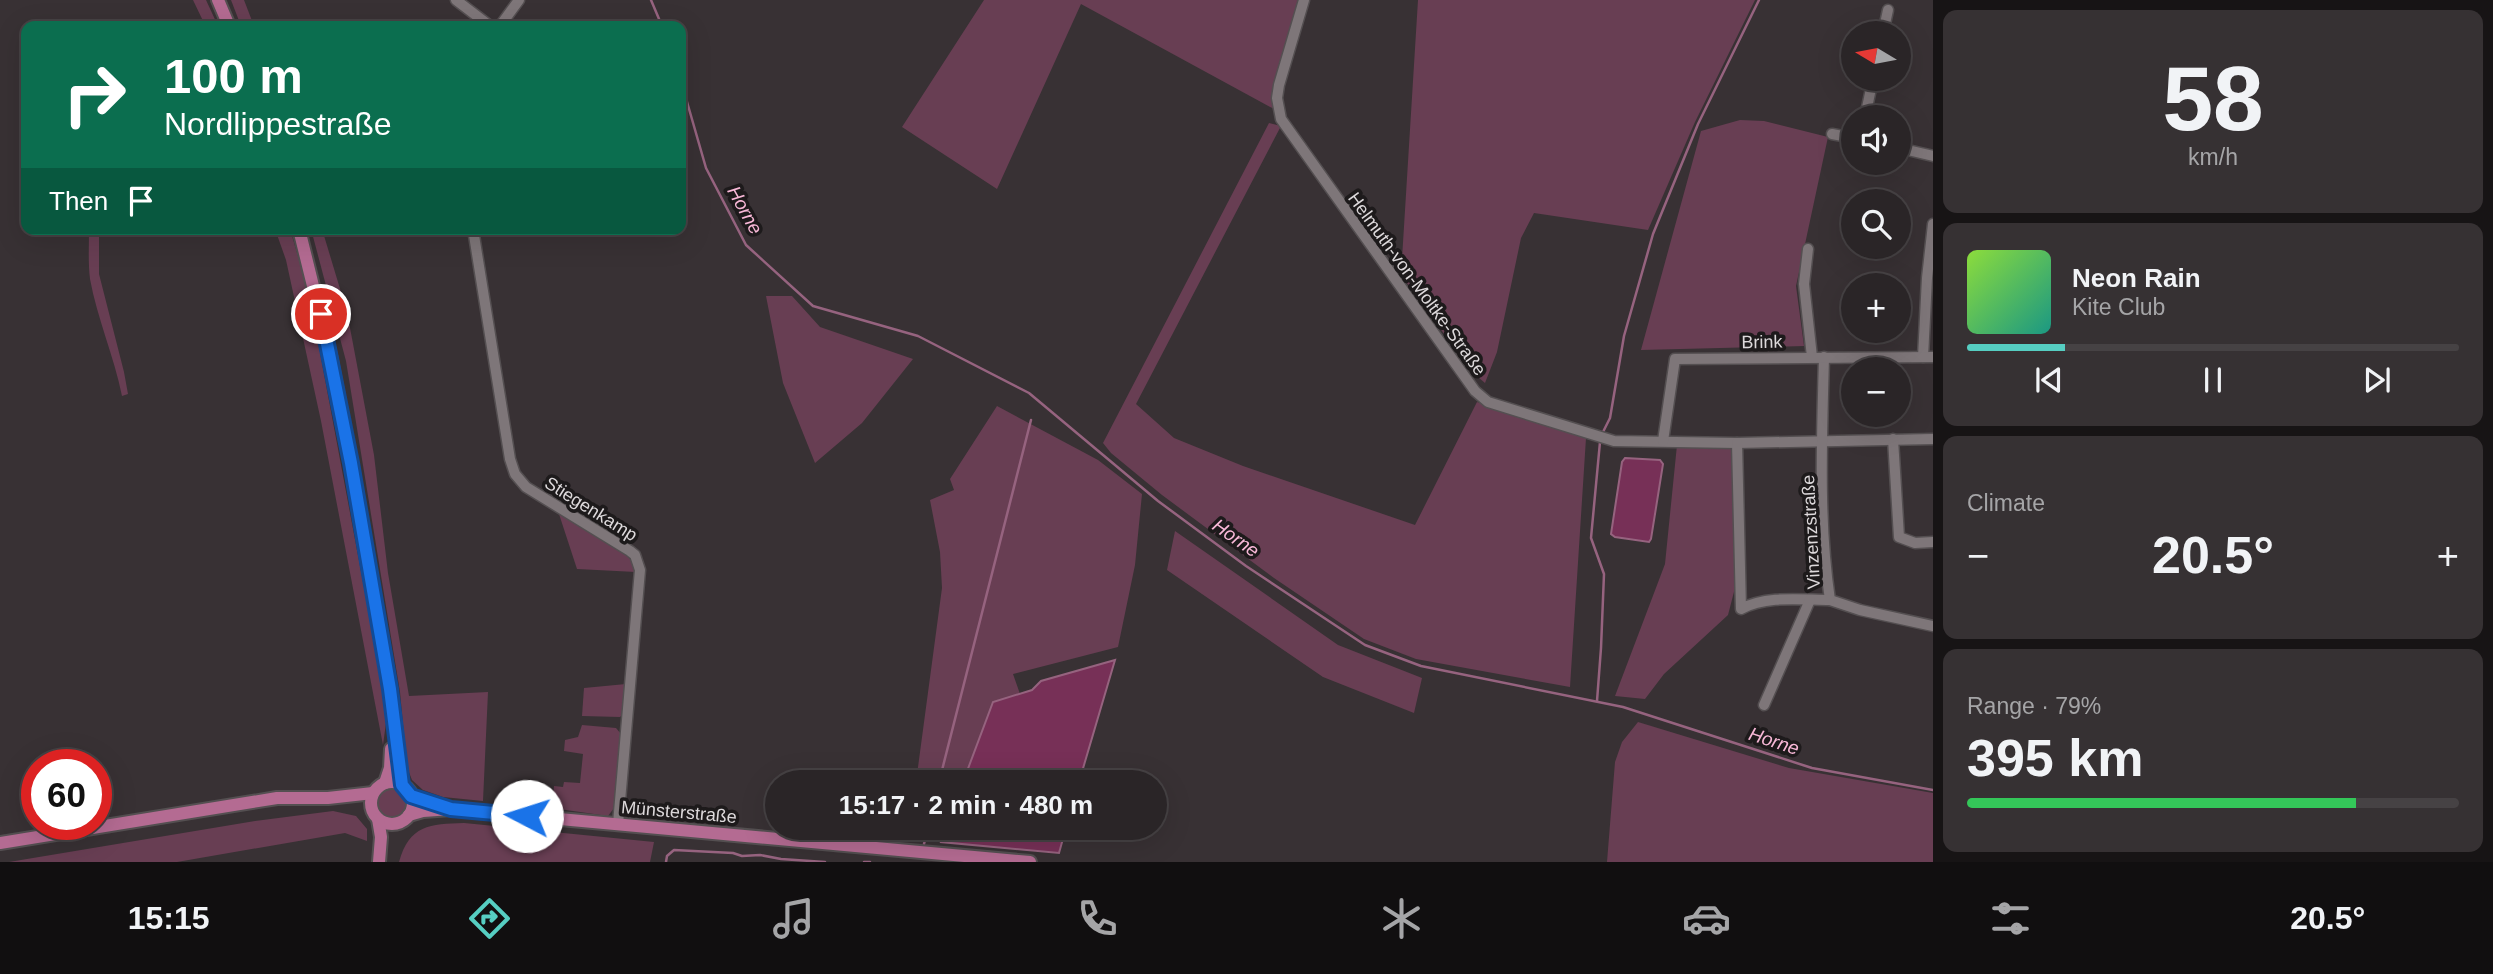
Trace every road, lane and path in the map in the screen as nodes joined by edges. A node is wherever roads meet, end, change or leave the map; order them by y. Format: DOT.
graph roads {
  1 [pos="218,0"];
  2 [pos="456,0"];
  3 [pos="519,0"];
  4 [pos="1304,0"];
  5 [pos="1888,10"];
  6 [pos="227,21"];
  7 [pos="483,21"];
  8 [pos="504,21"];
  9 [pos="1886,21"];
  10 [pos="1832,134"];
  11 [pos="1841,136"];
  12 [pos="1911,151"];
  13 [pos="1933,156"];
  14 [pos="1933,224"];
  15 [pos="300,235"];
  16 [pos="474,235"];
  17 [pos="1808,249"];
  18 [pos="1812,357"];
  19 [pos="1824,357"];
  20 [pos="1928,357"];
  21 [pos="1893,439"];
  22 [pos="1933,439"];
  23 [pos="1663,441"];
  24 [pos="1822,441"];
  25 [pos="1737,443"];
  26 [pos="1933,542"];
  27 [pos="1810,600"];
  28 [pos="1830,600"];
  29 [pos="1933,626"];
  30 [pos="1764,705"];
  31 [pos="394,721"];
  32 [pos="385,783"];
  33 [pos="402,785"];
  34 [pos="373,793"];
  35 [pos="411,796"];
  36 [pos="328,798"];
  37 [pos="451,809"];
  38 [pos="409,814"];
  39 [pos="375,815"];
  40 [pos="398,823"];
  41 [pos="618,824"];
  42 [pos="0,843"];
  43 [pos="1005,861"];
  44 [pos="380,862"];
  45 [pos="1030,862"];
  1 -- 6 [label="main road"];
  2 -- 7 [label="street"];
  3 -- 8 [label="street"];
  4 -- 23 [label="street, Helmuth-von-Moltke-Straße"];
  5 -- 9 [label="street"];
  10 -- 11 [label="street"];
  12 -- 13 [label="street"];
  14 -- 20 [label="street"];
  15 -- 31 [label="main road"];
  16 -- 41 [label="street, Stiegenkamp"];
  17 -- 18 [label="street"];
  18 -- 19 [label="street, Brink"];
  18 -- 23 [label="street, Brink"];
  19 -- 20 [label="street, Brink"];
  19 -- 24 [label="street, Vinzenzstraße"];
  21 -- 22 [label="street, Helmuth-von-Moltke-Straße"];
  21 -- 24 [label="street, Helmuth-von-Moltke-Straße"];
  21 -- 26 [label="street"];
  23 -- 25 [label="street, Helmuth-von-Moltke-Straße"];
  24 -- 25 [label="street, Helmuth-von-Moltke-Straße"];
  24 -- 28 [label="street, Vinzenzstraße"];
  25 -- 27 [label="street"];
  27 -- 28 [label="street"];
  27 -- 30 [label="street"];
  28 -- 29 [label="street, Vinzenzstraße"];
  31 -- 32 [label="main road"];
  31 -- 33 [label="main road"];
  32 -- 33 [label="main road"];
  32 -- 34 [label="main road"];
  33 -- 35 [label="main road"];
  34 -- 36 [label="main road"];
  34 -- 39 [label="main road"];
  35 -- 37 [label="main road, Münsterstraße"];
  35 -- 38 [label="main road"];
  36 -- 39 [label="main road"];
  36 -- 42 [label="main road"];
  37 -- 38 [label="main road, Münsterstraße"];
  37 -- 41 [label="main road, Münsterstraße"];
  38 -- 40 [label="main road"];
  39 -- 40 [label="main road"];
  39 -- 44 [label="main road"];
  40 -- 44 [label="main road"];
  41 -- 43 [label="main road, Münsterstraße"];
  43 -- 45 [label="main road, Münsterstraße"];
}
